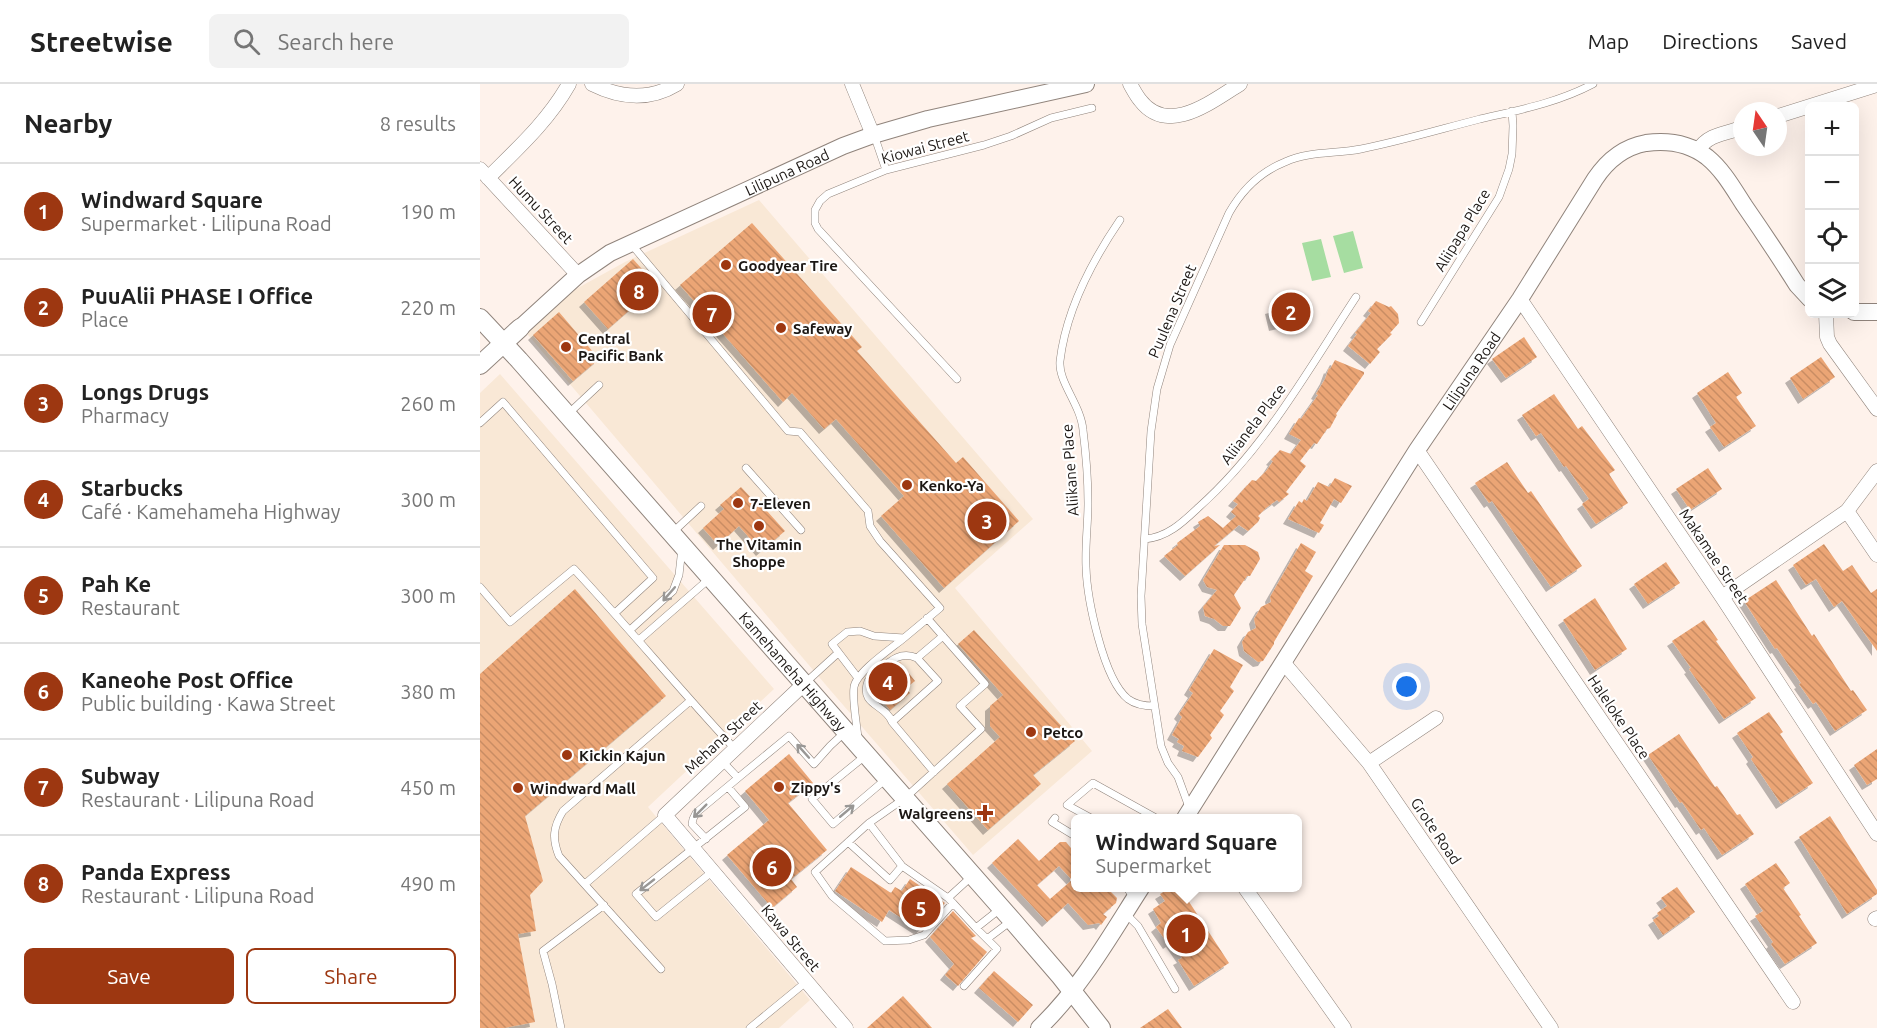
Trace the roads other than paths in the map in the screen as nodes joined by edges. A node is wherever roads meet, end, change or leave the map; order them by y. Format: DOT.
graph roads {
  1 [pos="569,84"];
  2 [pos="592,84"];
  3 [pos="677,84"];
  4 [pos="852,84"];
  5 [pos="1086,84"];
  6 [pos="1130,84"];
  7 [pos="1240,84"];
  8 [pos="1593,84"];
  9 [pos="1877,85"];
  10 [pos="1092,108"];
  11 [pos="1512,111"];
  12 [pos="1787,113"];
  13 [pos="1733,131"];
  14 [pos="873,135"];
  15 [pos="1698,151"];
  16 [pos="886,170"];
  17 [pos="484,173"];
  18 [pos="1120,220"];
  19 [pos="631,243"];
  20 [pos="578,274"];
  21 [pos="1805,294"];
  22 [pos="1356,297"];
  23 [pos="1520,299"];
  24 [pos="1859,312"];
  25 [pos="1877,312"];
  26 [pos="480,318"];
  27 [pos="1826,318"];
  28 [pos="1422,322"];
  29 [pos="520,328"];
  30 [pos="503,343"];
  31 [pos="480,365"];
  32 [pos="957,379"];
  33 [pos="599,385"];
  34 [pos="1877,409"];
  35 [pos="567,415"];
  36 [pos="480,423"];
  37 [pos="1417,450"];
  38 [pos="746,468"];
  39 [pos="1877,471"];
  40 [pos="701,506"];
  41 [pos="1847,511"];
  42 [pos="801,530"];
  43 [pos="677,539"];
  44 [pos="1145,539"];
  45 [pos="1877,555"];
  46 [pos="711,577"];
  47 [pos="480,587"];
  48 [pos="1722,597"];
  49 [pos="615,613"];
  50 [pos="927,618"];
  51 [pos="630,630"];
  52 [pos="943,636"];
  53 [pos="904,638"];
  54 [pos="639,640"];
  55 [pos="838,653"];
  56 [pos="918,658"];
  57 [pos="1283,662"];
  58 [pos="875,674"];
  59 [pos="858,678"];
  60 [pos="868,681"];
  61 [pos="804,684"];
  62 [pos="690,701"];
  63 [pos="1154,706"];
  64 [pos="1436,718"];
  65 [pos="892,722"];
  66 [pos="857,744"];
  67 [pos="735,749"];
  68 [pos="722,761"];
  69 [pos="1369,763"];
  70 [pos="934,772"];
  71 [pos="738,778"];
  72 [pos="887,778"];
  73 [pos="728,787"];
  74 [pos="905,798"];
  75 [pos="1082,814"];
  76 [pos="1147,814"];
  77 [pos="1190,814"];
  78 [pos="1192,814"];
  79 [pos="665,815"];
  80 [pos="1055,818"];
  81 [pos="869,823"];
  82 [pos="1071,834"];
  83 [pos="1877,834"];
  84 [pos="706,839"];
  85 [pos="848,842"];
  86 [pos="694,849"];
  87 [pos="902,866"];
  88 [pos="713,872"];
  89 [pos="973,875"];
  90 [pos="585,884"];
  91 [pos="1134,892"];
  92 [pos="1248,892"];
  93 [pos="951,901"];
  94 [pos="604,905"];
  95 [pos="1007,914"];
  96 [pos="1125,914"];
  97 [pos="976,928"];
  98 [pos="987,939"];
  99 [pos="661,969"];
  100 [pos="806,982"];
  101 [pos="964,986"];
  102 [pos="1174,989"];
  103 [pos="1072,990"];
  104 [pos="1793,1002"];
  105 [pos="561,1028"];
  106 [pos="750,1028"];
  107 [pos="846,1028"];
  108 [pos="1039,1028"];
  109 [pos="1101,1028"];
  110 [pos="1344,1028"];
  111 [pos="1551,1028"];
  1 -- 17 [label="street"];
  2 -- 3 [label="street"];
  4 -- 14 [label="street"];
  5 -- 14 [label="street, Lilipuna Road"];
  6 -- 7 [label="street"];
  8 -- 11 [label="lane, Puulena Street"];
  9 -- 12 [label="street"];
  10 -- 16 [label="lane, Kiowai Street"];
  11 -- 28 [label="lane, Aliipapa Place"];
  11 -- 44 [label="lane, Puulena Street"];
  13 -- 15 [label="street"];
  14 -- 16 [label="lane"];
  14 -- 19 [label="street, Lilipuna Road"];
  15 -- 21 [label="street, Lilipuna Road"];
  15 -- 23 [label="street, Lilipuna Road"];
  16 -- 32 [label="lane, Kiowai Street"];
  17 -- 20 [label="street, Humu Street"];
  18 -- 63 [label="lane, Aliikane Place"];
  19 -- 20 [label="street, Lilipuna Road"];
  19 -- 50 [label="lane"];
  20 -- 29 [label="street, Lilipuna Road"];
  22 -- 44 [label="lane, Aliianela Place"];
  23 -- 37 [label="street, Lilipuna Road"];
  23 -- 48 [label="street, Makamae Street"];
  24 -- 25 [label="street"];
  26 -- 30 [label="main road, Kamehameha Highway"];
  27 -- 34 [label="street"];
  29 -- 30 [label="main road"];
  30 -- 31 [label="main road"];
  30 -- 35 [label="main road, Kamehameha Highway"];
  33 -- 35 [label="lane"];
  35 -- 43 [label="main road, Kamehameha Highway"];
  36 -- 49 [label="lane"];
  37 -- 57 [label="street, Lilipuna Road"];
  37 -- 104 [label="street, Haleloke Place"];
  38 -- 42 [label="lane"];
  39 -- 41 [label="street"];
  40 -- 43 [label="lane"];
  41 -- 45 [label="street"];
  41 -- 48 [label="street"];
  43 -- 46 [label="main road, Kamehameha Highway"];
  43 -- 51 [label="lane, one-way"];
  44 -- 63 [label="lane, Puulena Street"];
  46 -- 54 [label="lane"];
  46 -- 61 [label="main road, Kamehameha Highway"];
  47 -- 49 [label="lane"];
  48 -- 83 [label="street, Makamae Street"];
  49 -- 51 [label="lane"];
  50 -- 52 [label="lane"];
  50 -- 53 [label="lane"];
  51 -- 54 [label="lane"];
  52 -- 56 [label="lane"];
  52 -- 70 [label="lane"];
  53 -- 55 [label="lane"];
  53 -- 59 [label="lane"];
  54 -- 62 [label="lane"];
  55 -- 59 [label="lane"];
  55 -- 61 [label="lane"];
  56 -- 58 [label="lane"];
  56 -- 65 [label="lane"];
  57 -- 69 [label="street, Grote Road"];
  57 -- 78 [label="street, Lilipuna Road"];
  59 -- 66 [label="lane"];
  60 -- 65 [label="lane"];
  61 -- 66 [label="main road, Kamehameha Highway"];
  61 -- 67 [label="street, Mehana Street"];
  62 -- 67 [label="lane"];
  62 -- 90 [label="lane"];
  63 -- 77 [label="lane, Puulena Street"];
  64 -- 69 [label="street"];
  65 -- 70 [label="lane"];
  66 -- 71 [label="lane, one-way"];
  66 -- 72 [label="main road, Kamehameha Highway"];
  66 -- 72 [label="lane, one-way"];
  67 -- 68 [label="street, Mehana Street"];
  68 -- 71 [label="lane"];
  68 -- 79 [label="street, Mehana Street"];
  69 -- 111 [label="street, Grote Road"];
  70 -- 74 [label="lane"];
  71 -- 73 [label="lane"];
  72 -- 74 [label="main road, Kamehameha Highway"];
  73 -- 84 [label="lane, one-way"];
  73 -- 84 [label="lane"];
  74 -- 81 [label="lane"];
  74 -- 89 [label="main road, Kamehameha Highway"];
  75 -- 76 [label="lane"];
  79 -- 86 [label="street, Kawa Street"];
  79 -- 90 [label="lane"];
  80 -- 82 [label="lane"];
  81 -- 85 [label="lane"];
  81 -- 87 [label="lane"];
  84 -- 86 [label="lane"];
  85 -- 87 [label="lane"];
  85 -- 93 [label="lane"];
  86 -- 88 [label="street, Kawa Street"];
  86 -- 88 [label="lane, one-way"];
  87 -- 93 [label="lane"];
  88 -- 100 [label="street, Kawa Street"];
  89 -- 93 [label="lane"];
  89 -- 95 [label="main road, Kamehameha Highway"];
  90 -- 94 [label="lane"];
  91 -- 96 [label="street"];
  92 -- 110 [label="street"];
  93 -- 97 [label="lane"];
  94 -- 99 [label="lane"];
  94 -- 105 [label="lane"];
  95 -- 97 [label="lane"];
  95 -- 98 [label="lane"];
  95 -- 103 [label="main road, Kamehameha Highway"];
  96 -- 102 [label="lane"];
  96 -- 103 [label="street"];
  97 -- 98 [label="lane"];
  98 -- 101 [label="lane"];
  100 -- 106 [label="lane"];
  100 -- 107 [label="street, Kawa Street"];
  103 -- 108 [label="street"];
  103 -- 109 [label="main road, Kamehameha Highway"];
}
